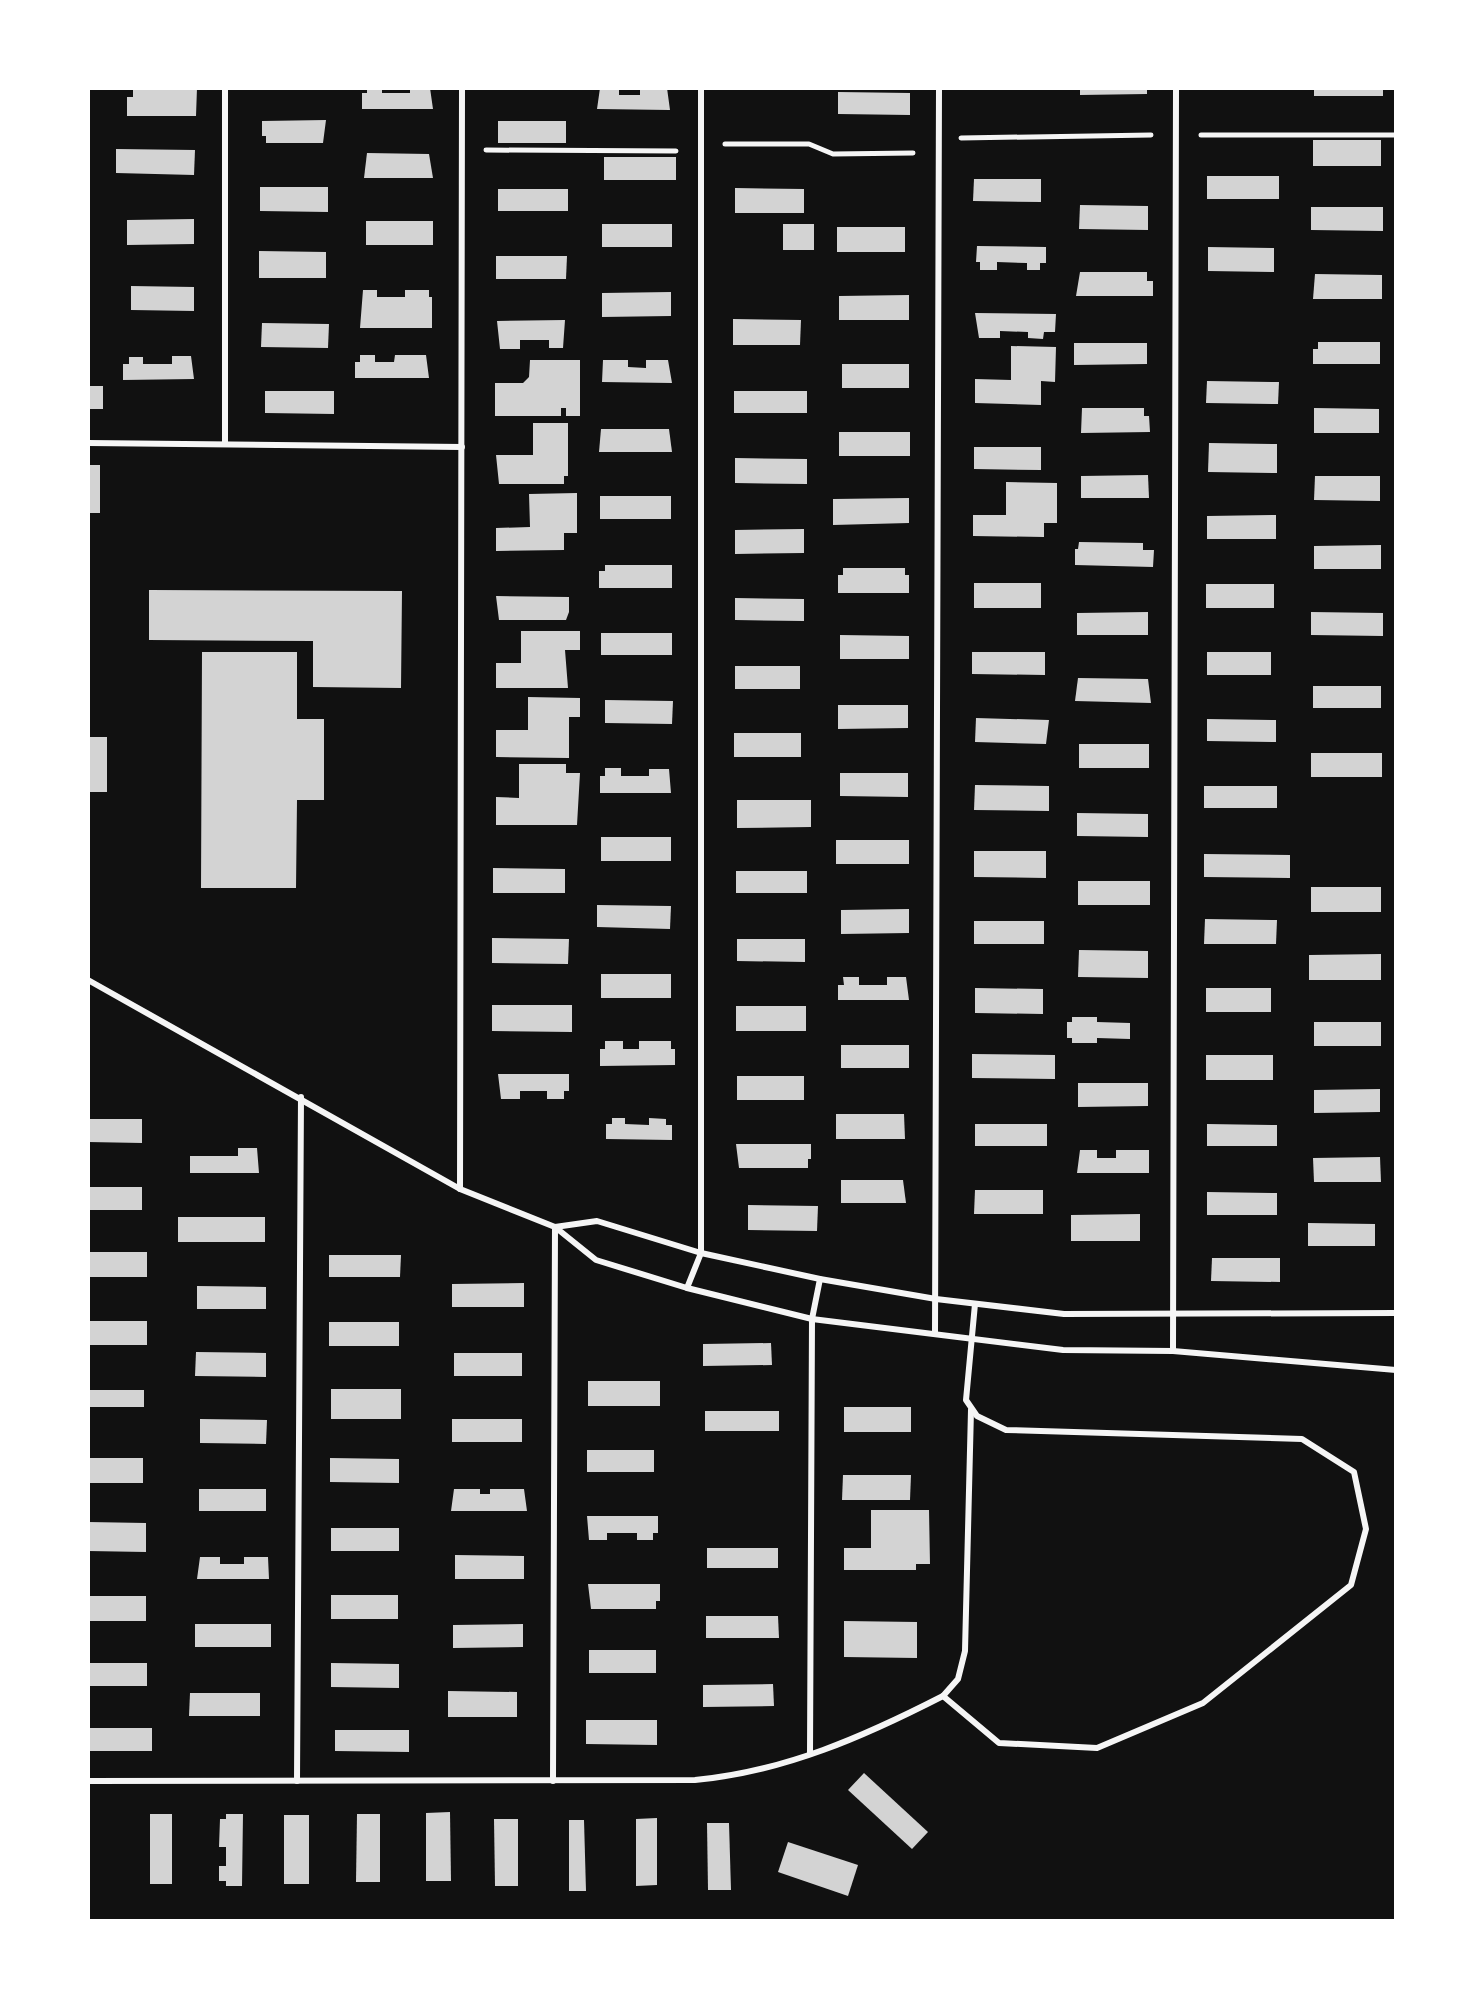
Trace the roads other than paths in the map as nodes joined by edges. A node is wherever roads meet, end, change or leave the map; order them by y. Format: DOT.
graph roads {
  1 [pos="225,88"];
  2 [pos="462,88"];
  3 [pos="701,88"];
  4 [pos="939,88"];
  5 [pos="1176,88"];
  6 [pos="225,442"];
  7 [pos="88,443"];
  8 [pos="462,447"];
  9 [pos="88,980"];
  10 [pos="301,1097"];
  11 [pos="460,1189"];
  12 [pos="555,1227"];
  13 [pos="701,1253"];
  14 [pos="820,1279"];
  15 [pos="687,1288"];
  16 [pos="936,1299"];
  17 [pos="975,1304"];
  18 [pos="1396,1313"];
  19 [pos="1174,1316"];
  20 [pos="812,1319"];
  21 [pos="935,1333"];
  22 [pos="971,1338"];
  23 [pos="1173,1351"];
  24 [pos="1396,1370"];
  25 [pos="971,1408"];
  26 [pos="943,1696"];
  27 [pos="810,1754"];
  28 [pos="88,1781"];
  29 [pos="297,1781"];
  30 [pos="553,1781"];
  1 -- 6 [label="lane"];
  2 -- 8 [label="lane"];
  3 -- 13 [label="lane"];
  4 -- 16 [label="lane"];
  5 -- 19 [label="lane"];
  6 -- 7 [label="lane"];
  6 -- 8 [label="lane"];
  8 -- 11 [label="lane"];
  9 -- 10 [label="lane"];
  10 -- 11 [label="lane"];
  10 -- 29 [label="lane"];
  11 -- 12 [label="lane"];
  12 -- 13 [label="lane"];
  12 -- 15 [label="lane"];
  12 -- 30 [label="lane"];
  13 -- 14 [label="lane"];
  13 -- 15 [label="lane"];
  14 -- 16 [label="lane"];
  14 -- 20 [label="lane"];
  15 -- 20 [label="lane"];
  16 -- 17 [label="lane"];
  16 -- 21 [label="lane"];
  17 -- 19 [label="lane"];
  17 -- 22 [label="lane"];
  18 -- 19 [label="lane"];
  19 -- 23 [label="lane"];
  20 -- 21 [label="lane"];
  20 -- 27 [label="lane"];
  21 -- 22 [label="lane"];
  22 -- 23 [label="lane"];
  22 -- 25 [label="lane"];
  23 -- 24 [label="lane"];
  25 -- 26 [label="lane"];
  25 -- 26 [label="lane"];
  26 -- 27 [label="lane"];
  27 -- 30 [label="lane"];
  28 -- 29 [label="lane"];
  29 -- 30 [label="lane"];
}
